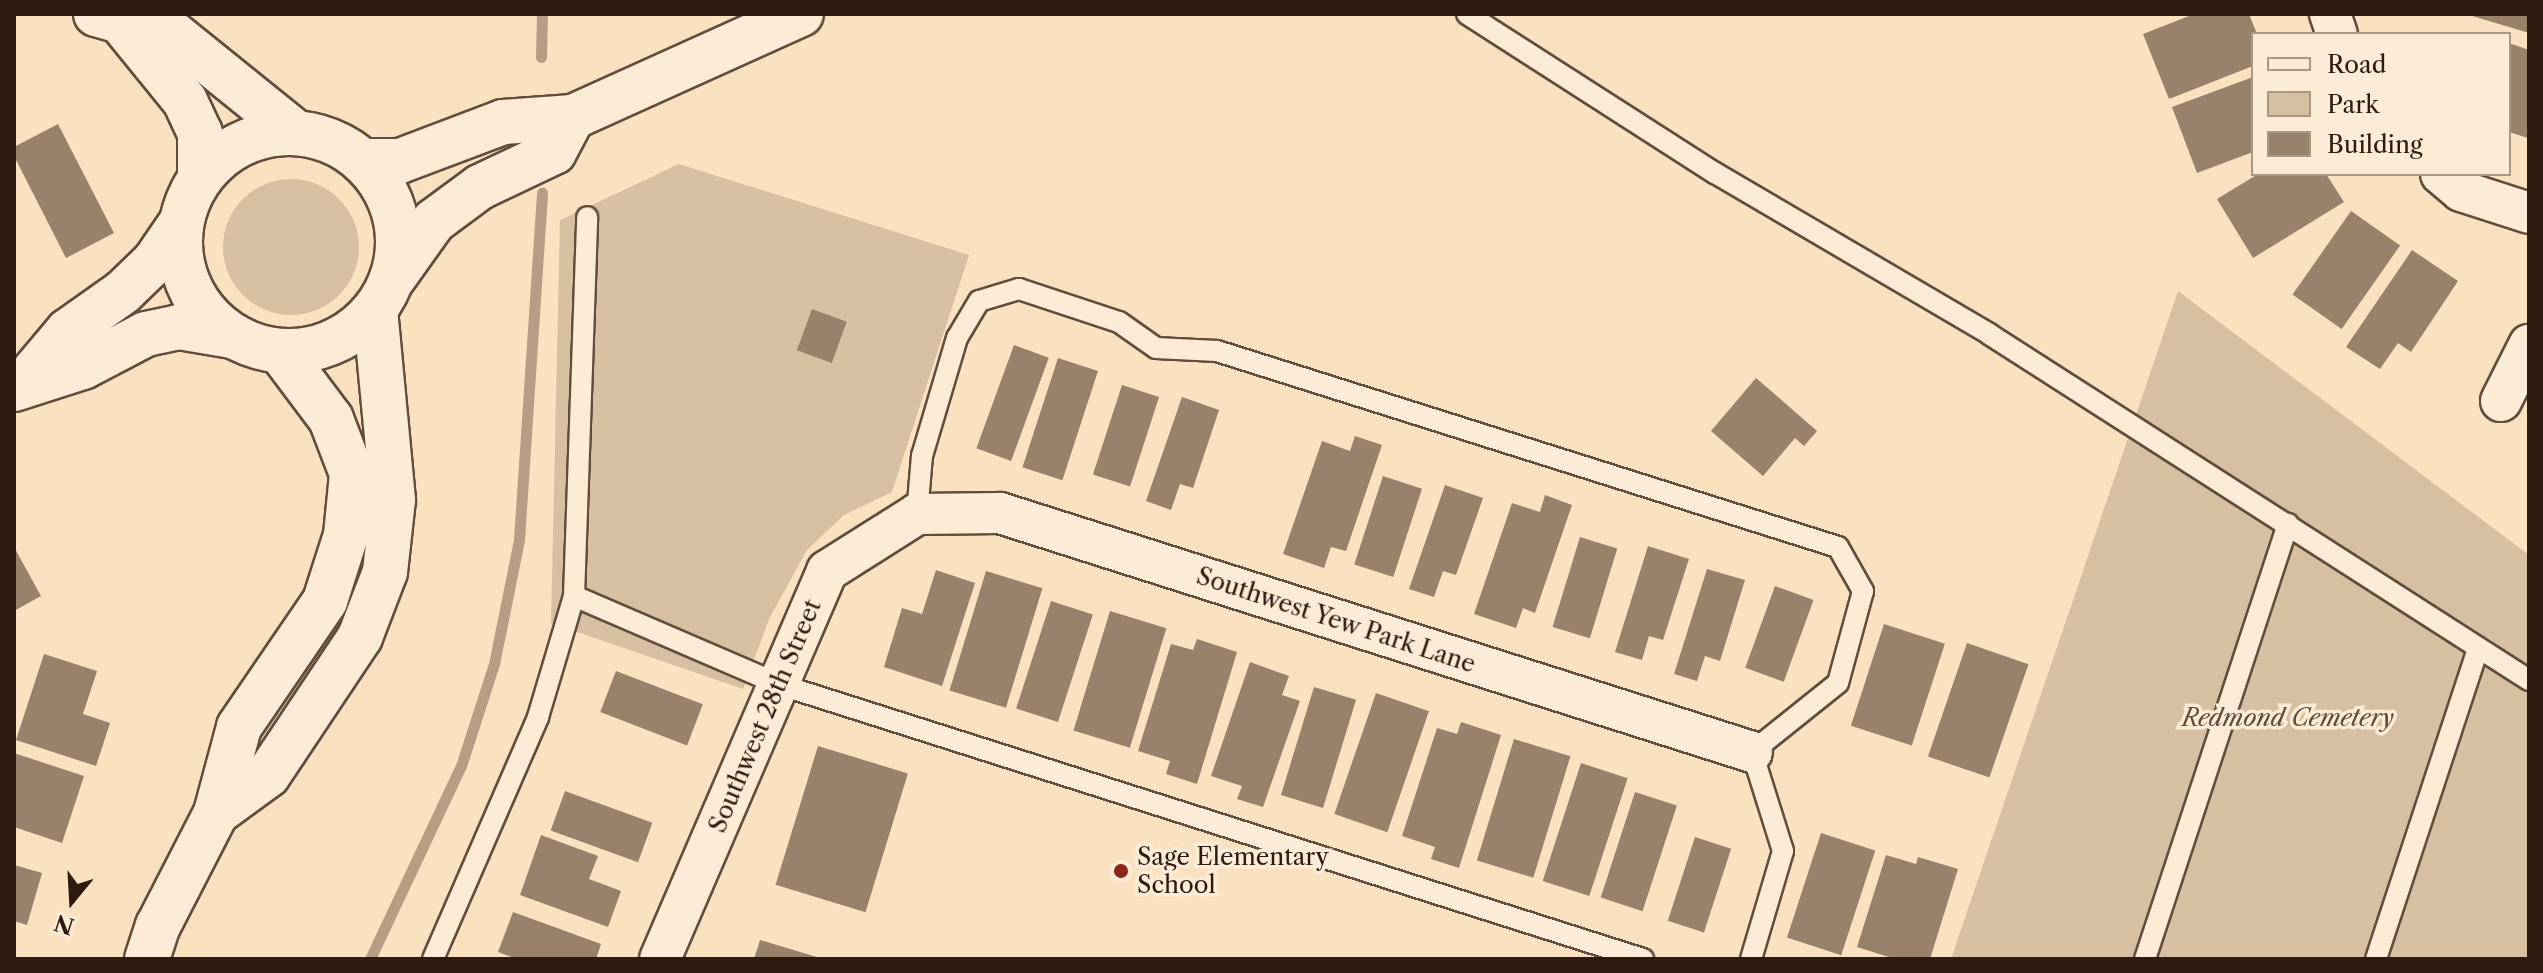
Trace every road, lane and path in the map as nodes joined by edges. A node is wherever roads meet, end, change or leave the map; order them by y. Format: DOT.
graph roads {
  1 [pos="801,14"];
  2 [pos="113,16"];
  3 [pos="1476,17"];
  4 [pos="573,117"];
  5 [pos="295,132"];
  6 [pos="364,161"];
  7 [pos="2443,176"];
  8 [pos="200,178"];
  9 [pos="2529,213"];
  10 [pos="587,217"];
  11 [pos="181,223"];
  12 [pos="384,295"];
  13 [pos="232,336"];
  14 [pos="2529,345"];
  15 [pos="280,351"];
  16 [pos="20,386"];
  17 [pos="2501,401"];
  18 [pos="917,514"];
  19 [pos="2288,524"];
  20 [pos="574,596"];
  21 [pos="2478,648"];
  22 [pos="2529,680"];
  23 [pos="778,684"];
  24 [pos="1752,752"];
  25 [pos="216,813"];
  26 [pos="147,959"];
  27 [pos="433,959"];
  28 [pos="660,959"];
  29 [pos="1643,959"];
  30 [pos="1751,959"];
  31 [pos="2145,959"];
  32 [pos="2376,959"];
  1 -- 4 [label="main road"];
  2 -- 5 [label="main road"];
  2 -- 8 [label="main road"];
  3 -- 19 [label="lane"];
  4 -- 6 [label="main road"];
  4 -- 12 [label="main road"];
  5 -- 6 [label="main road"];
  5 -- 8 [label="main road"];
  6 -- 12 [label="main road"];
  7 -- 9 [label="street"];
  8 -- 11 [label="main road"];
  10 -- 20 [label="lane"];
  11 -- 13 [label="main road"];
  11 -- 16 [label="main road"];
  12 -- 15 [label="main road"];
  12 -- 25 [label="main road"];
  13 -- 15 [label="main road"];
  13 -- 16 [label="main road"];
  14 -- 17 [label="street"];
  15 -- 25 [label="main road"];
  18 -- 23 [label="street, Southwest 28th Street"];
  18 -- 24 [label="street, Southwest Yew Park Lane"];
  18 -- 24 [label="lane"];
  19 -- 21 [label="lane"];
  19 -- 31 [label="lane"];
  20 -- 23 [label="lane"];
  20 -- 27 [label="lane"];
  21 -- 22 [label="lane"];
  21 -- 32 [label="lane"];
  23 -- 28 [label="street, Southwest 28th Street"];
  23 -- 29 [label="lane"];
  24 -- 30 [label="lane"];
  25 -- 26 [label="main road"];
}
